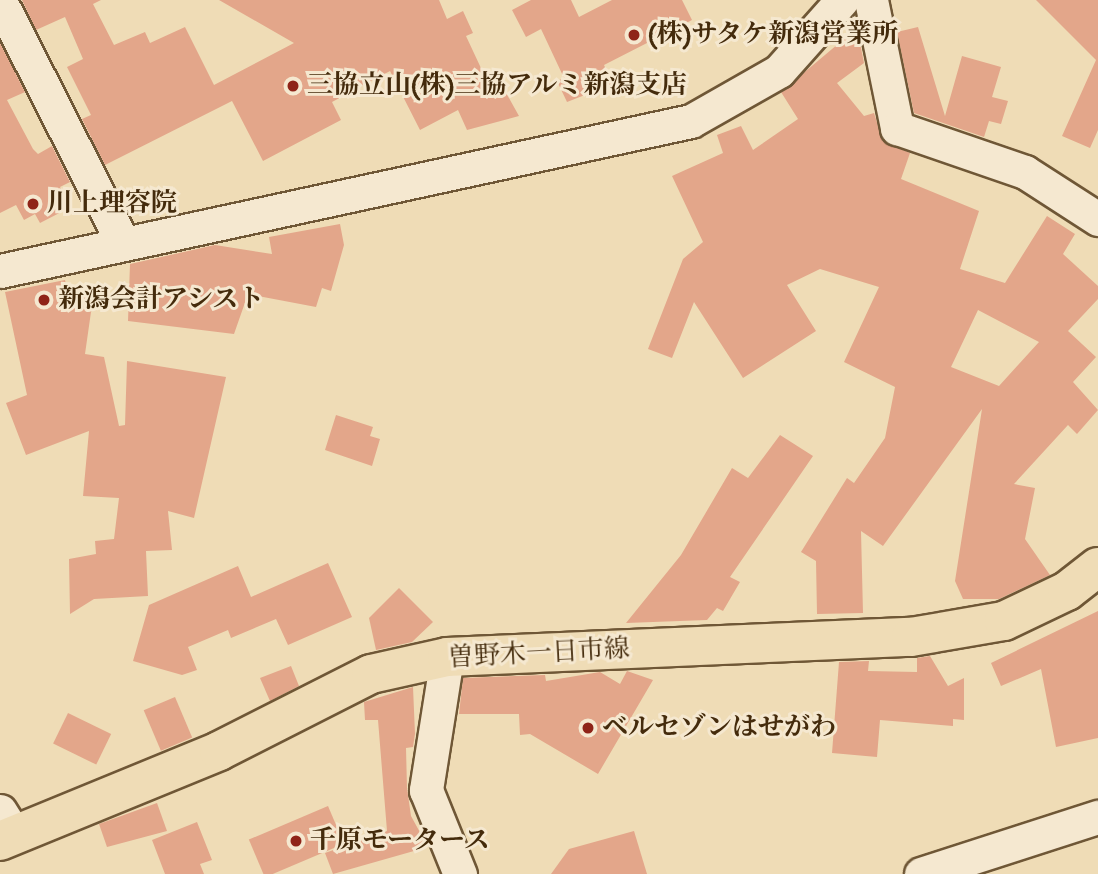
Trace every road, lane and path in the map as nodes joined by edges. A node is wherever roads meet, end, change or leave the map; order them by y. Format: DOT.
graph roads {
  1 [pos="842,0"];
  2 [pos="871,0"];
  3 [pos="0,1"];
  4 [pos="1098,219"];
  5 [pos="123,243"];
  6 [pos="0,271"];
  7 [pos="1098,566"];
  8 [pos="447,657"];
  9 [pos="1098,817"];
  10 [pos="5,829"];
  11 [pos="460,874"];
  12 [pos="921,874"];
  1 -- 5 [label="street"];
  2 -- 4 [label="street"];
  3 -- 5 [label="street"];
  5 -- 6 [label="street"];
  7 -- 8 [label="main road, 曽野木一日市線"];
  8 -- 10 [label="main road, 曽野木一日市線"];
  8 -- 11 [label="street"];
  9 -- 12 [label="street"];
}
